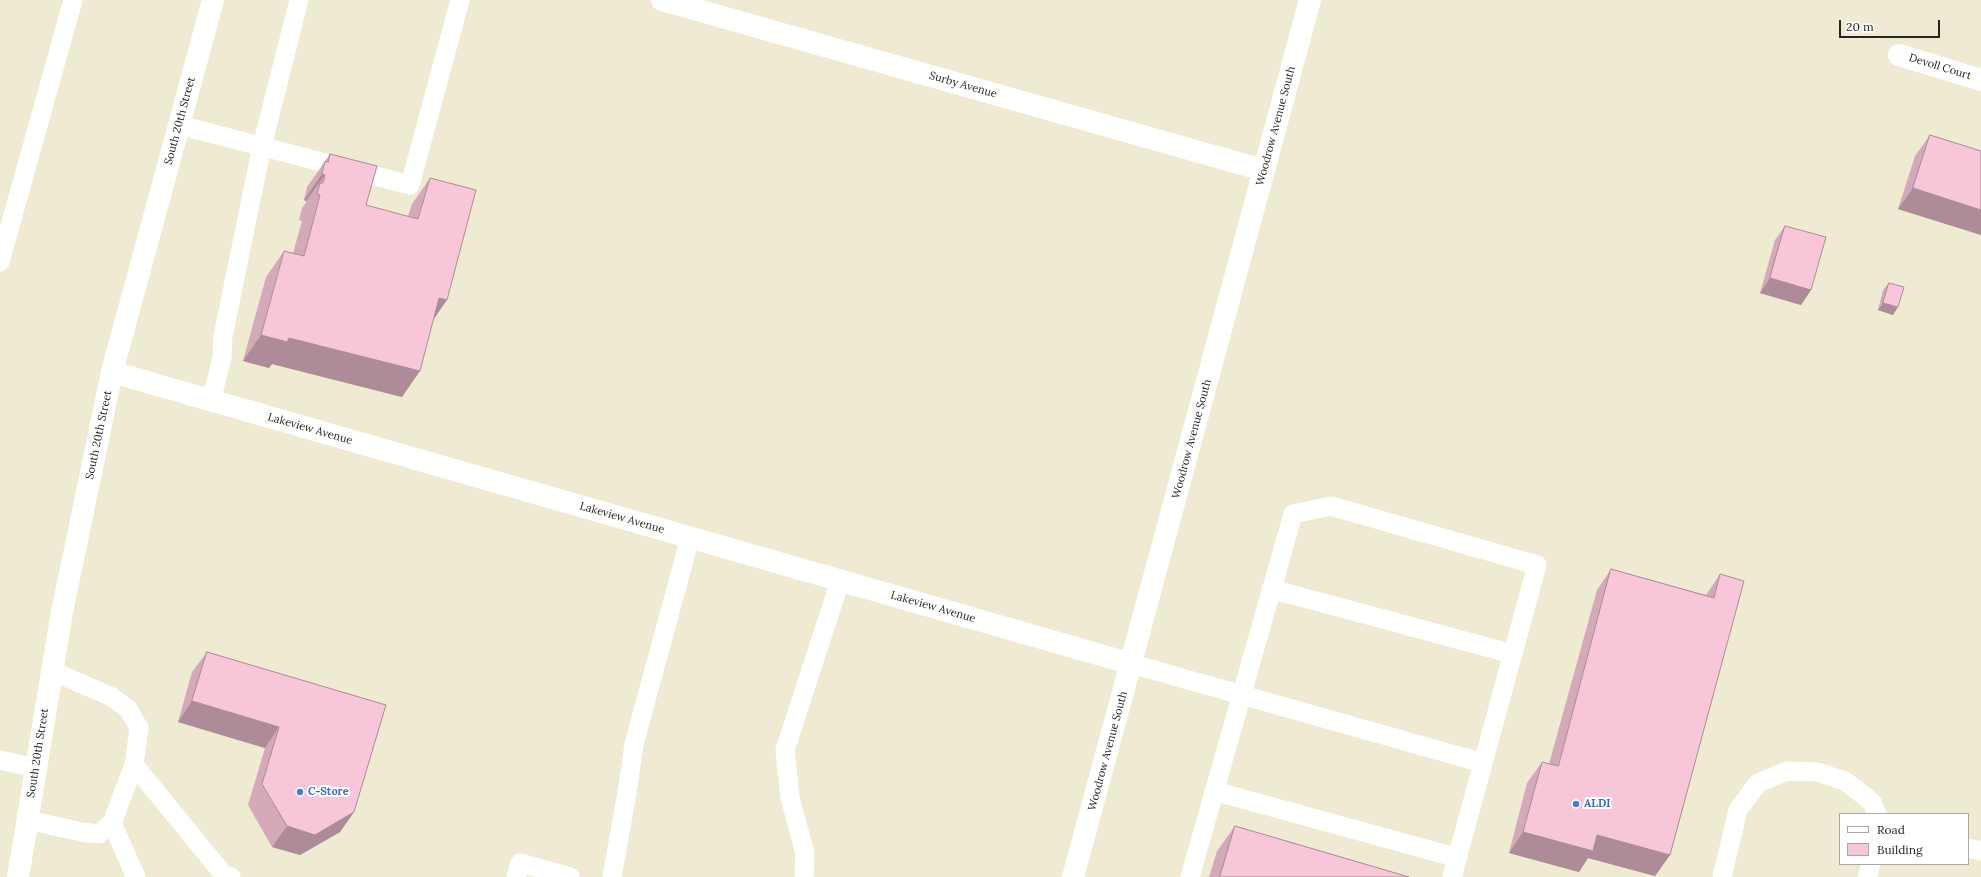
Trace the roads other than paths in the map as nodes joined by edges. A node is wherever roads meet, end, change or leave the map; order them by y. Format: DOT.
graph roads {
  1 [pos="73,0"];
  2 [pos="299,0"];
  3 [pos="460,0"];
  4 [pos="662,0"];
  5 [pos="1310,0"];
  6 [pos="209,1"];
  7 [pos="1899,55"];
  8 [pos="1981,80"];
  9 [pos="179,125"];
  10 [pos="262,146"];
  11 [pos="1263,170"];
  12 [pos="0,262"];
  13 [pos="112,372"];
  14 [pos="211,401"];
  15 [pos="690,538"];
  16 [pos="840,581"];
  17 [pos="1271,590"];
  18 [pos="1513,654"];
  19 [pos="1132,664"];
  20 [pos="52,671"];
  21 [pos="1242,695"];
  22 [pos="0,760"];
  23 [pos="1483,763"];
  24 [pos="134,765"];
  25 [pos="36,768"];
  26 [pos="1214,791"];
  27 [pos="1877,813"];
  28 [pos="27,820"];
  29 [pos="112,823"];
  30 [pos="1969,848"];
  31 [pos="1981,851"];
  32 [pos="1458,858"];
  33 [pos="1871,865"];
  34 [pos="18,877"];
  35 [pos="136,877"];
  36 [pos="231,877"];
  37 [pos="516,877"];
  38 [pos="570,877"];
  39 [pos="612,877"];
  40 [pos="804,877"];
  41 [pos="1073,877"];
  42 [pos="1190,877"];
  43 [pos="1452,877"];
  44 [pos="1722,877"];
  45 [pos="1868,877"];
  1 -- 12 [label="lane"];
  2 -- 10 [label="lane"];
  3 -- 10 [label="lane"];
  4 -- 11 [label="street, Surby Avenue"];
  5 -- 11 [label="street, Woodrow Avenue South"];
  6 -- 9 [label="street, South 20th Street"];
  7 -- 8 [label="street, Devoll Court"];
  9 -- 10 [label="lane"];
  9 -- 13 [label="street, South 20th Street"];
  10 -- 14 [label="lane"];
  11 -- 19 [label="street, Woodrow Avenue South"];
  13 -- 14 [label="street, Lakeview Avenue"];
  13 -- 20 [label="street, South 20th Street"];
  14 -- 15 [label="street, Lakeview Avenue"];
  15 -- 16 [label="street, Lakeview Avenue"];
  15 -- 39 [label="lane"];
  16 -- 19 [label="street, Lakeview Avenue"];
  16 -- 40 [label="lane"];
  17 -- 18 [label="lane"];
  17 -- 18 [label="lane"];
  17 -- 21 [label="lane"];
  18 -- 23 [label="lane"];
  19 -- 21 [label="lane"];
  19 -- 41 [label="street, Woodrow Avenue South"];
  20 -- 24 [label="lane"];
  20 -- 25 [label="street, South 20th Street"];
  21 -- 23 [label="lane"];
  21 -- 26 [label="lane"];
  22 -- 25 [label="lane"];
  23 -- 32 [label="lane"];
  24 -- 29 [label="lane"];
  24 -- 36 [label="lane"];
  25 -- 28 [label="street, South 20th Street"];
  26 -- 32 [label="lane"];
  26 -- 42 [label="lane"];
  27 -- 44 [label="lane"];
  28 -- 29 [label="lane"];
  28 -- 34 [label="street, South 20th Street"];
  29 -- 35 [label="lane"];
  30 -- 31 [label="lane"];
  32 -- 43 [label="lane"];
  33 -- 45 [label="lane"];
  37 -- 38 [label="lane"];
}
